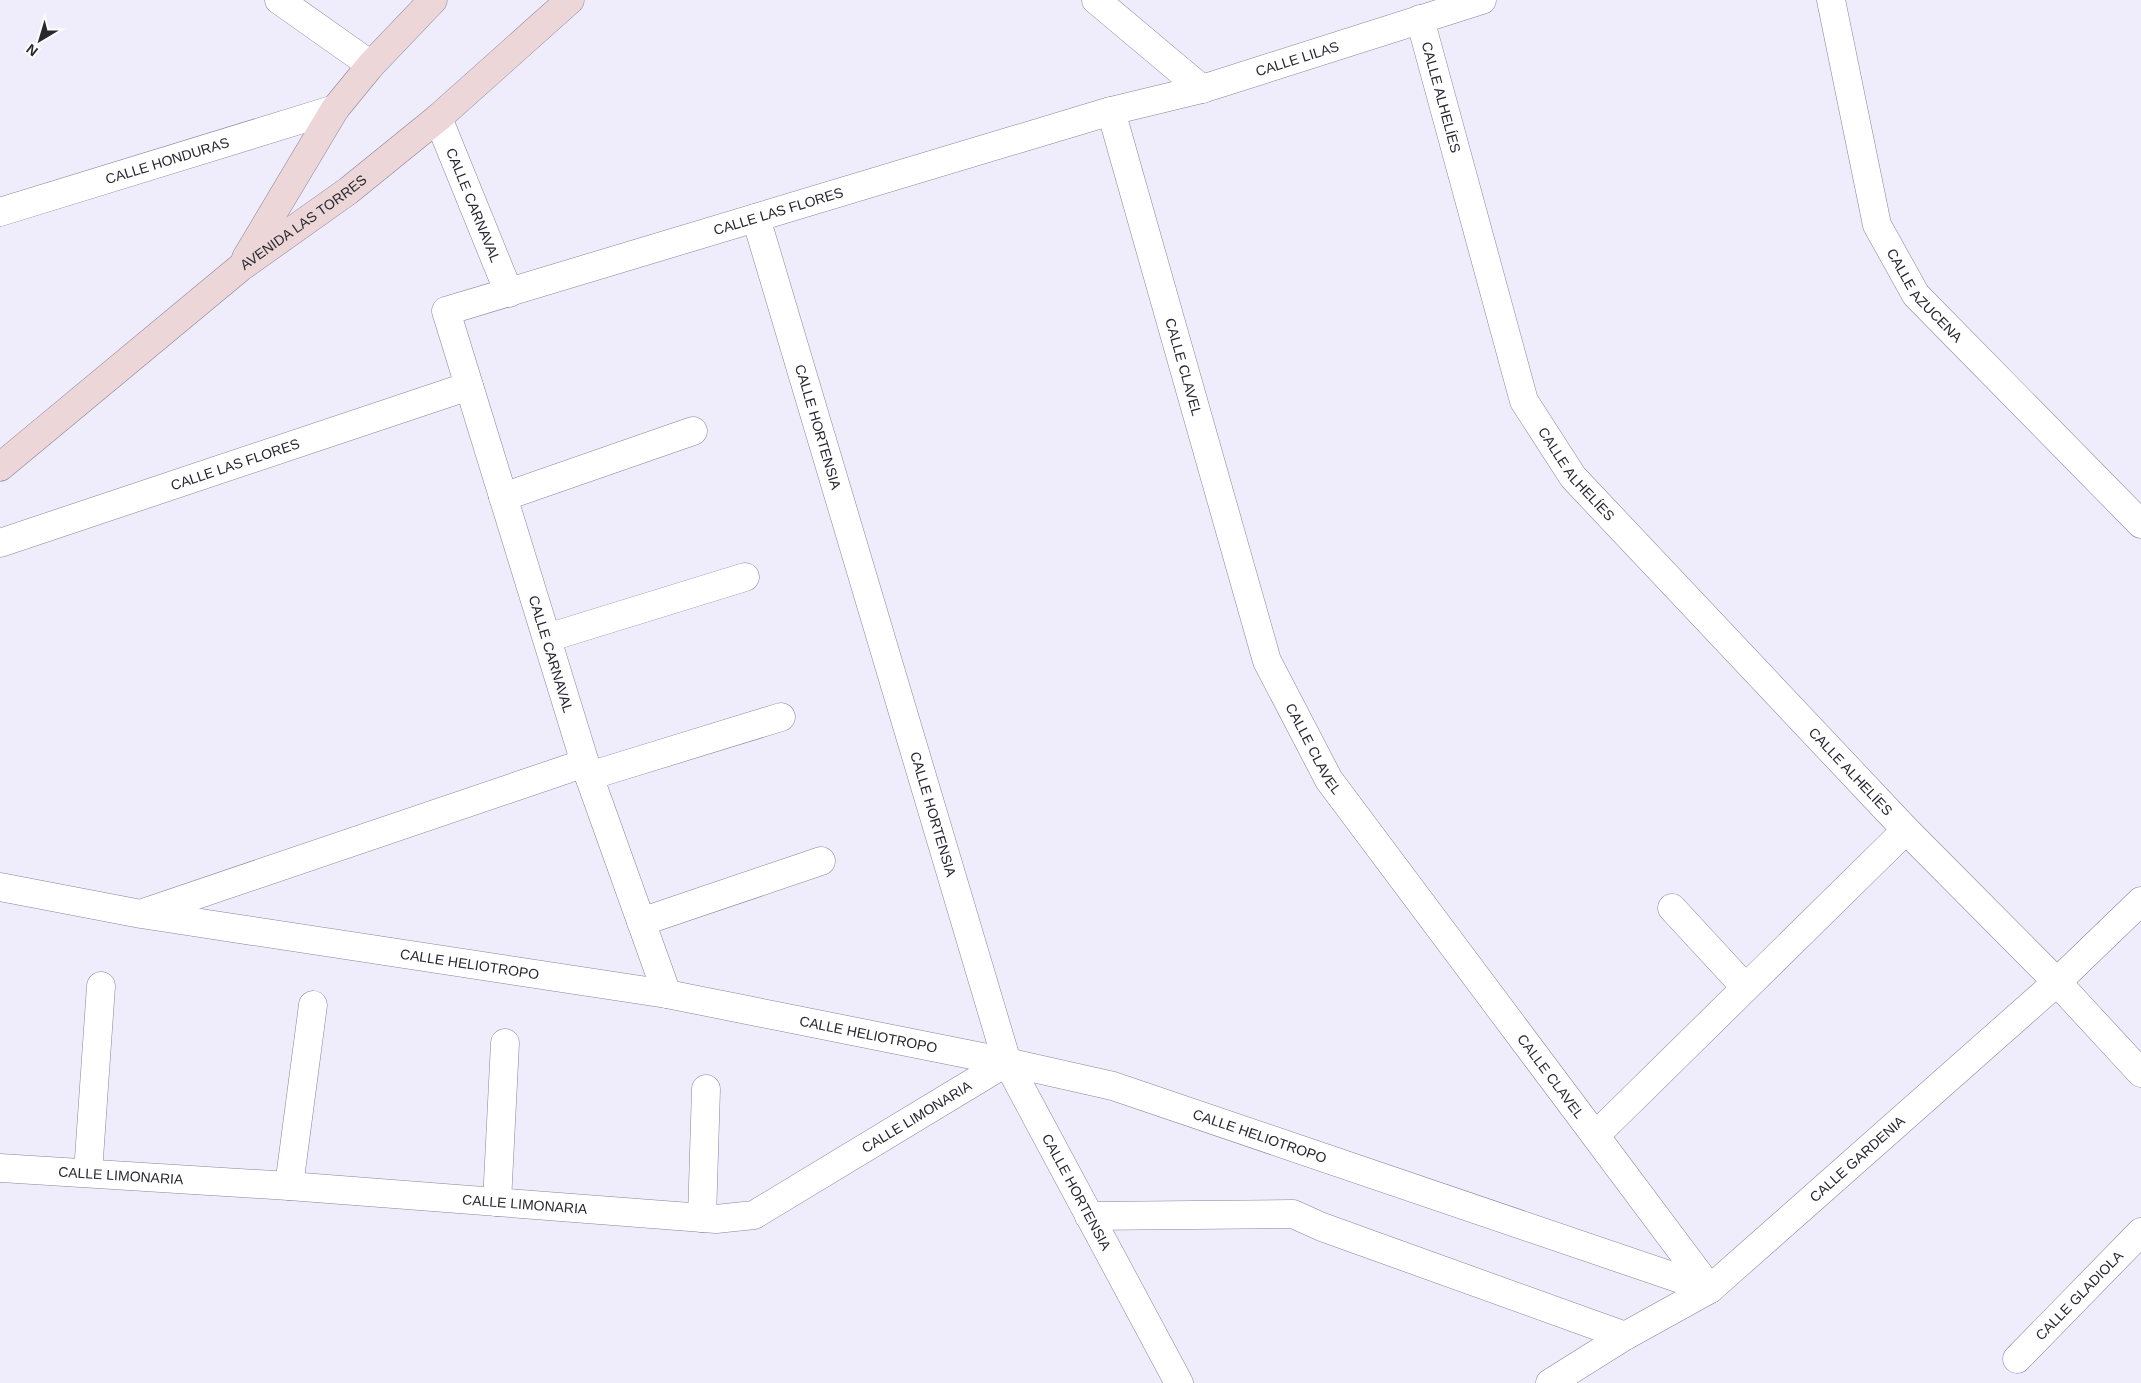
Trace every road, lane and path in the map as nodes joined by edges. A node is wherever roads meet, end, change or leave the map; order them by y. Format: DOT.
graph roads {
  1 [pos="279,0"];
  2 [pos="433,0"];
  3 [pos="570,0"];
  4 [pos="1096,0"];
  5 [pos="1482,0"];
  6 [pos="1831,0"];
  7 [pos="1420,19"];
  8 [pos="371,65"];
  9 [pos="1202,89"];
  10 [pos="335,109"];
  11 [pos="1110,111"];
  12 [pos="438,118"];
  13 [pos="0,212"];
  14 [pos="756,218"];
  15 [pos="241,267"];
  16 [pos="509,292"];
  17 [pos="446,311"];
  18 [pos="470,386"];
  19 [pos="693,431"];
  20 [pos="0,467"];
  21 [pos="503,497"];
  22 [pos="2141,524"];
  23 [pos="0,543"];
  24 [pos="745,577"];
  25 [pos="546,638"];
  26 [pos="781,717"];
  27 [pos="587,770"];
  28 [pos="1906,830"];
  29 [pos="821,861"];
  30 [pos="0,887"];
  31 [pos="2141,901"];
  32 [pos="1672,908"];
  33 [pos="141,914"];
  34 [pos="641,922"];
  35 [pos="2057,982"];
  36 [pos="101,986"];
  37 [pos="1745,987"];
  38 [pos="667,994"];
  39 [pos="313,1005"];
  40 [pos="505,1043"];
  41 [pos="1007,1062"];
  42 [pos="2141,1073"];
  43 [pos="706,1089"];
  44 [pos="1596,1135"];
  45 [pos="0,1168"];
  46 [pos="88,1173"];
  47 [pos="289,1186"];
  48 [pos="497,1202"];
  49 [pos="1089,1216"];
  50 [pos="702,1218"];
  51 [pos="2141,1232"];
  52 [pos="1710,1289"];
  53 [pos="1624,1336"];
  54 [pos="2017,1359"];
  55 [pos="1179,1383"];
  56 [pos="1550,1383"];
  1 -- 8 [label="street"];
  2 -- 8 [label="street, AVENIDA LAS TORRES"];
  3 -- 12 [label="street, AVENIDA LAS TORRES"];
  4 -- 9 [label="street"];
  5 -- 7 [label="street, CALLE LILAS"];
  6 -- 22 [label="street, CALLE AZUCENA"];
  7 -- 9 [label="street, CALLE LILAS"];
  7 -- 28 [label="street, CALLE ALHELÍES"];
  8 -- 10 [label="street, AVENIDA LAS TORRES"];
  9 -- 11 [label="street, CALLE LILAS"];
  10 -- 13 [label="street, CALLE HONDURAS"];
  10 -- 15 [label="street, AVENIDA LAS TORRES"];
  11 -- 14 [label="street, CALLE LAS FLORES"];
  11 -- 44 [label="street, CALLE CLAVEL"];
  12 -- 15 [label="street, AVENIDA LAS TORRES"];
  12 -- 16 [label="street, CALLE CARNAVAL"];
  14 -- 16 [label="street, CALLE LAS FLORES"];
  14 -- 41 [label="street, CALLE HORTENSIA"];
  15 -- 20 [label="street"];
  16 -- 17 [label="street, CALLE LAS FLORES"];
  17 -- 18 [label="street, CALLE CARNAVAL"];
  18 -- 21 [label="street, CALLE CARNAVAL"];
  18 -- 23 [label="street, CALLE LAS FLORES"];
  19 -- 21 [label="street"];
  21 -- 25 [label="street, CALLE CARNAVAL"];
  24 -- 25 [label="street"];
  25 -- 27 [label="street, CALLE CARNAVAL"];
  26 -- 27 [label="street"];
  27 -- 33 [label="street"];
  27 -- 34 [label="street, CALLE CARNAVAL"];
  28 -- 35 [label="street, CALLE ALHELÍES"];
  28 -- 37 [label="street"];
  29 -- 34 [label="street"];
  30 -- 33 [label="street, CALLE HELIOTROPO"];
  31 -- 35 [label="street, CALLE GARDENIA"];
  32 -- 37 [label="street"];
  33 -- 38 [label="street, CALLE HELIOTROPO"];
  34 -- 38 [label="street, CALLE CARNAVAL"];
  35 -- 42 [label="street, CALLE ALHELÍES"];
  35 -- 52 [label="street, CALLE GARDENIA"];
  36 -- 46 [label="street"];
  37 -- 44 [label="street"];
  38 -- 41 [label="street, CALLE HELIOTROPO"];
  39 -- 47 [label="street"];
  40 -- 48 [label="street"];
  41 -- 49 [label="street, CALLE HORTENSIA"];
  41 -- 50 [label="street, CALLE LIMONARIA"];
  41 -- 52 [label="street, CALLE HELIOTROPO"];
  43 -- 50 [label="street"];
  44 -- 52 [label="street, CALLE CLAVEL"];
  45 -- 46 [label="street, CALLE LIMONARIA"];
  46 -- 47 [label="street, CALLE LIMONARIA"];
  47 -- 48 [label="street, CALLE LIMONARIA"];
  48 -- 50 [label="street, CALLE LIMONARIA"];
  49 -- 53 [label="street"];
  49 -- 55 [label="street, CALLE HORTENSIA"];
  51 -- 54 [label="street, CALLE GLADIOLA"];
  52 -- 53 [label="street, CALLE GARDENIA"];
  53 -- 56 [label="street, CALLE GARDENIA"];
}
